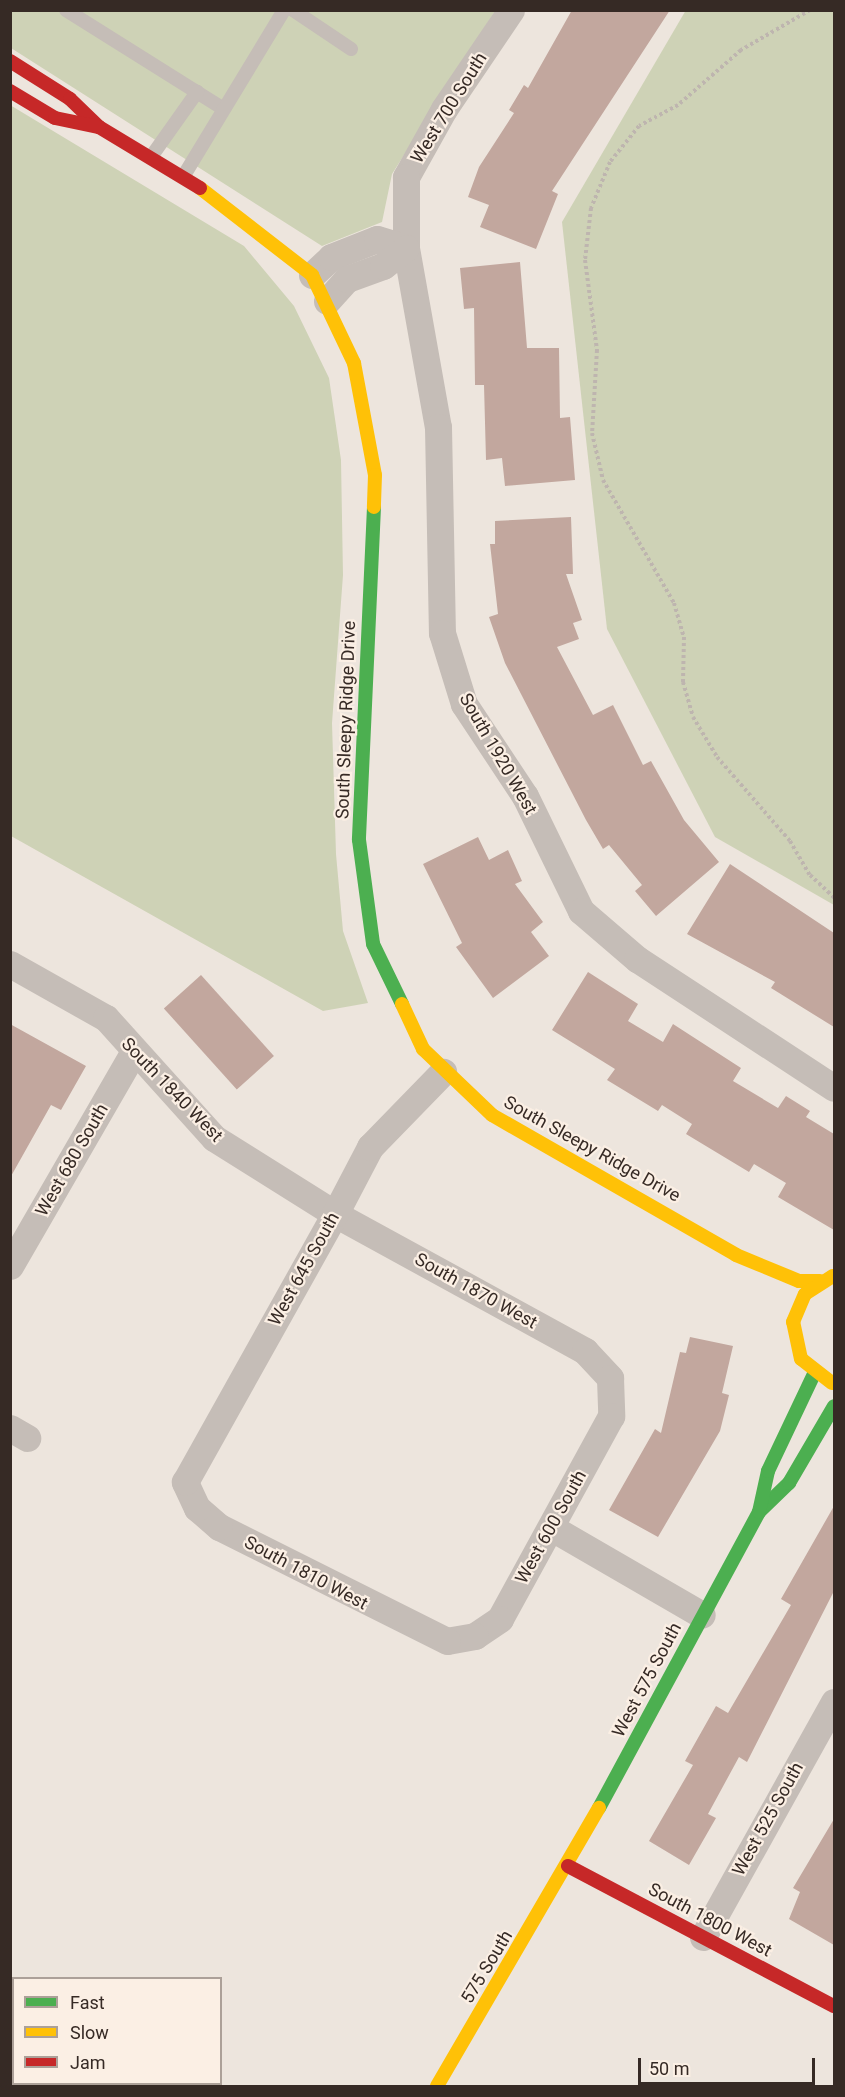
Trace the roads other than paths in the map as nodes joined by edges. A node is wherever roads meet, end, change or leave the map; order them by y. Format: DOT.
graph roads {
  1 [pos="66,10"];
  2 [pos="284,10"];
  3 [pos="293,10"];
  4 [pos="511,10"];
  5 [pos="351,49"];
  6 [pos="10,61"];
  7 [pos="10,91"];
  8 [pos="196,92"];
  9 [pos="224,109"];
  10 [pos="99,127"];
  11 [pos="151,157"];
  12 [pos="183,177"];
  13 [pos="406,248"];
  14 [pos="321,266"];
  15 [pos="327,301"];
  16 [pos="10,964"];
  17 [pos="133,1053"];
  18 [pos="443,1072"];
  19 [pos="834,1088"];
  20 [pos="335,1214"];
  21 [pos="736,1255"];
  22 [pos="10,1266"];
  23 [pos="834,1275"];
  24 [pos="755,1280"];
  25 [pos="820,1281"];
  26 [pos="781,1300"];
  27 [pos="793,1322"];
  28 [pos="814,1374"];
  29 [pos="610,1378"];
  30 [pos="834,1384"];
  31 [pos="834,1406"];
  32 [pos="185,1482"];
  33 [pos="759,1512"];
  34 [pos="552,1528"];
  35 [pos="702,1615"];
  36 [pos="447,1641"];
  37 [pos="834,1702"];
  38 [pos="568,1866"];
  39 [pos="703,1937"];
  40 [pos="834,2006"];
  41 [pos="437,2086"];
  1 -- 8 [label="lane"];
  2 -- 9 [label="lane"];
  3 -- 5 [label="lane"];
  4 -- 13 [label="street, West 700 South"];
  6 -- 10 [label="street, South Sleepy Ridge Drive"];
  7 -- 10 [label="street, South Sleepy Ridge Drive"];
  8 -- 9 [label="lane"];
  8 -- 11 [label="lane"];
  9 -- 12 [label="lane"];
  10 -- 11 [label="street, South Sleepy Ridge Drive"];
  11 -- 12 [label="street, South Sleepy Ridge Drive"];
  12 -- 14 [label="street, South Sleepy Ridge Drive"];
  13 -- 14 [label="street"];
  13 -- 15 [label="street"];
  13 -- 19 [label="street, South 1920 West"];
  14 -- 15 [label="street, South Sleepy Ridge Drive"];
  15 -- 18 [label="street, South Sleepy Ridge Drive"];
  16 -- 17 [label="street, South 1840 West"];
  17 -- 20 [label="street, South 1840 West"];
  17 -- 22 [label="street, West 680 South"];
  18 -- 20 [label="street, West 645 South"];
  18 -- 21 [label="street, South Sleepy Ridge Drive"];
  20 -- 29 [label="street, South 1870 West"];
  20 -- 32 [label="street, West 645 South"];
  21 -- 24 [label="street, South Sleepy Ridge Drive"];
  21 -- 25 [label="street, South Sleepy Ridge Drive"];
  23 -- 25 [label="street"];
  25 -- 27 [label="street"];
  26 -- 27 [label="street"];
  27 -- 28 [label="street"];
  28 -- 30 [label="street"];
  28 -- 33 [label="street, West 575 South"];
  29 -- 34 [label="street, West 600 South"];
  31 -- 33 [label="street, West 575 South"];
  32 -- 36 [label="street, South 1810 West"];
  33 -- 35 [label="street, West 575 South"];
  34 -- 35 [label="street"];
  34 -- 36 [label="street, West 600 South"];
  35 -- 38 [label="street, West 575 South"];
  37 -- 39 [label="street, West 525 South"];
  38 -- 39 [label="street, South 1800 West"];
  38 -- 41 [label="street, 575 South"];
  39 -- 40 [label="street, South 1800 West"];
}
